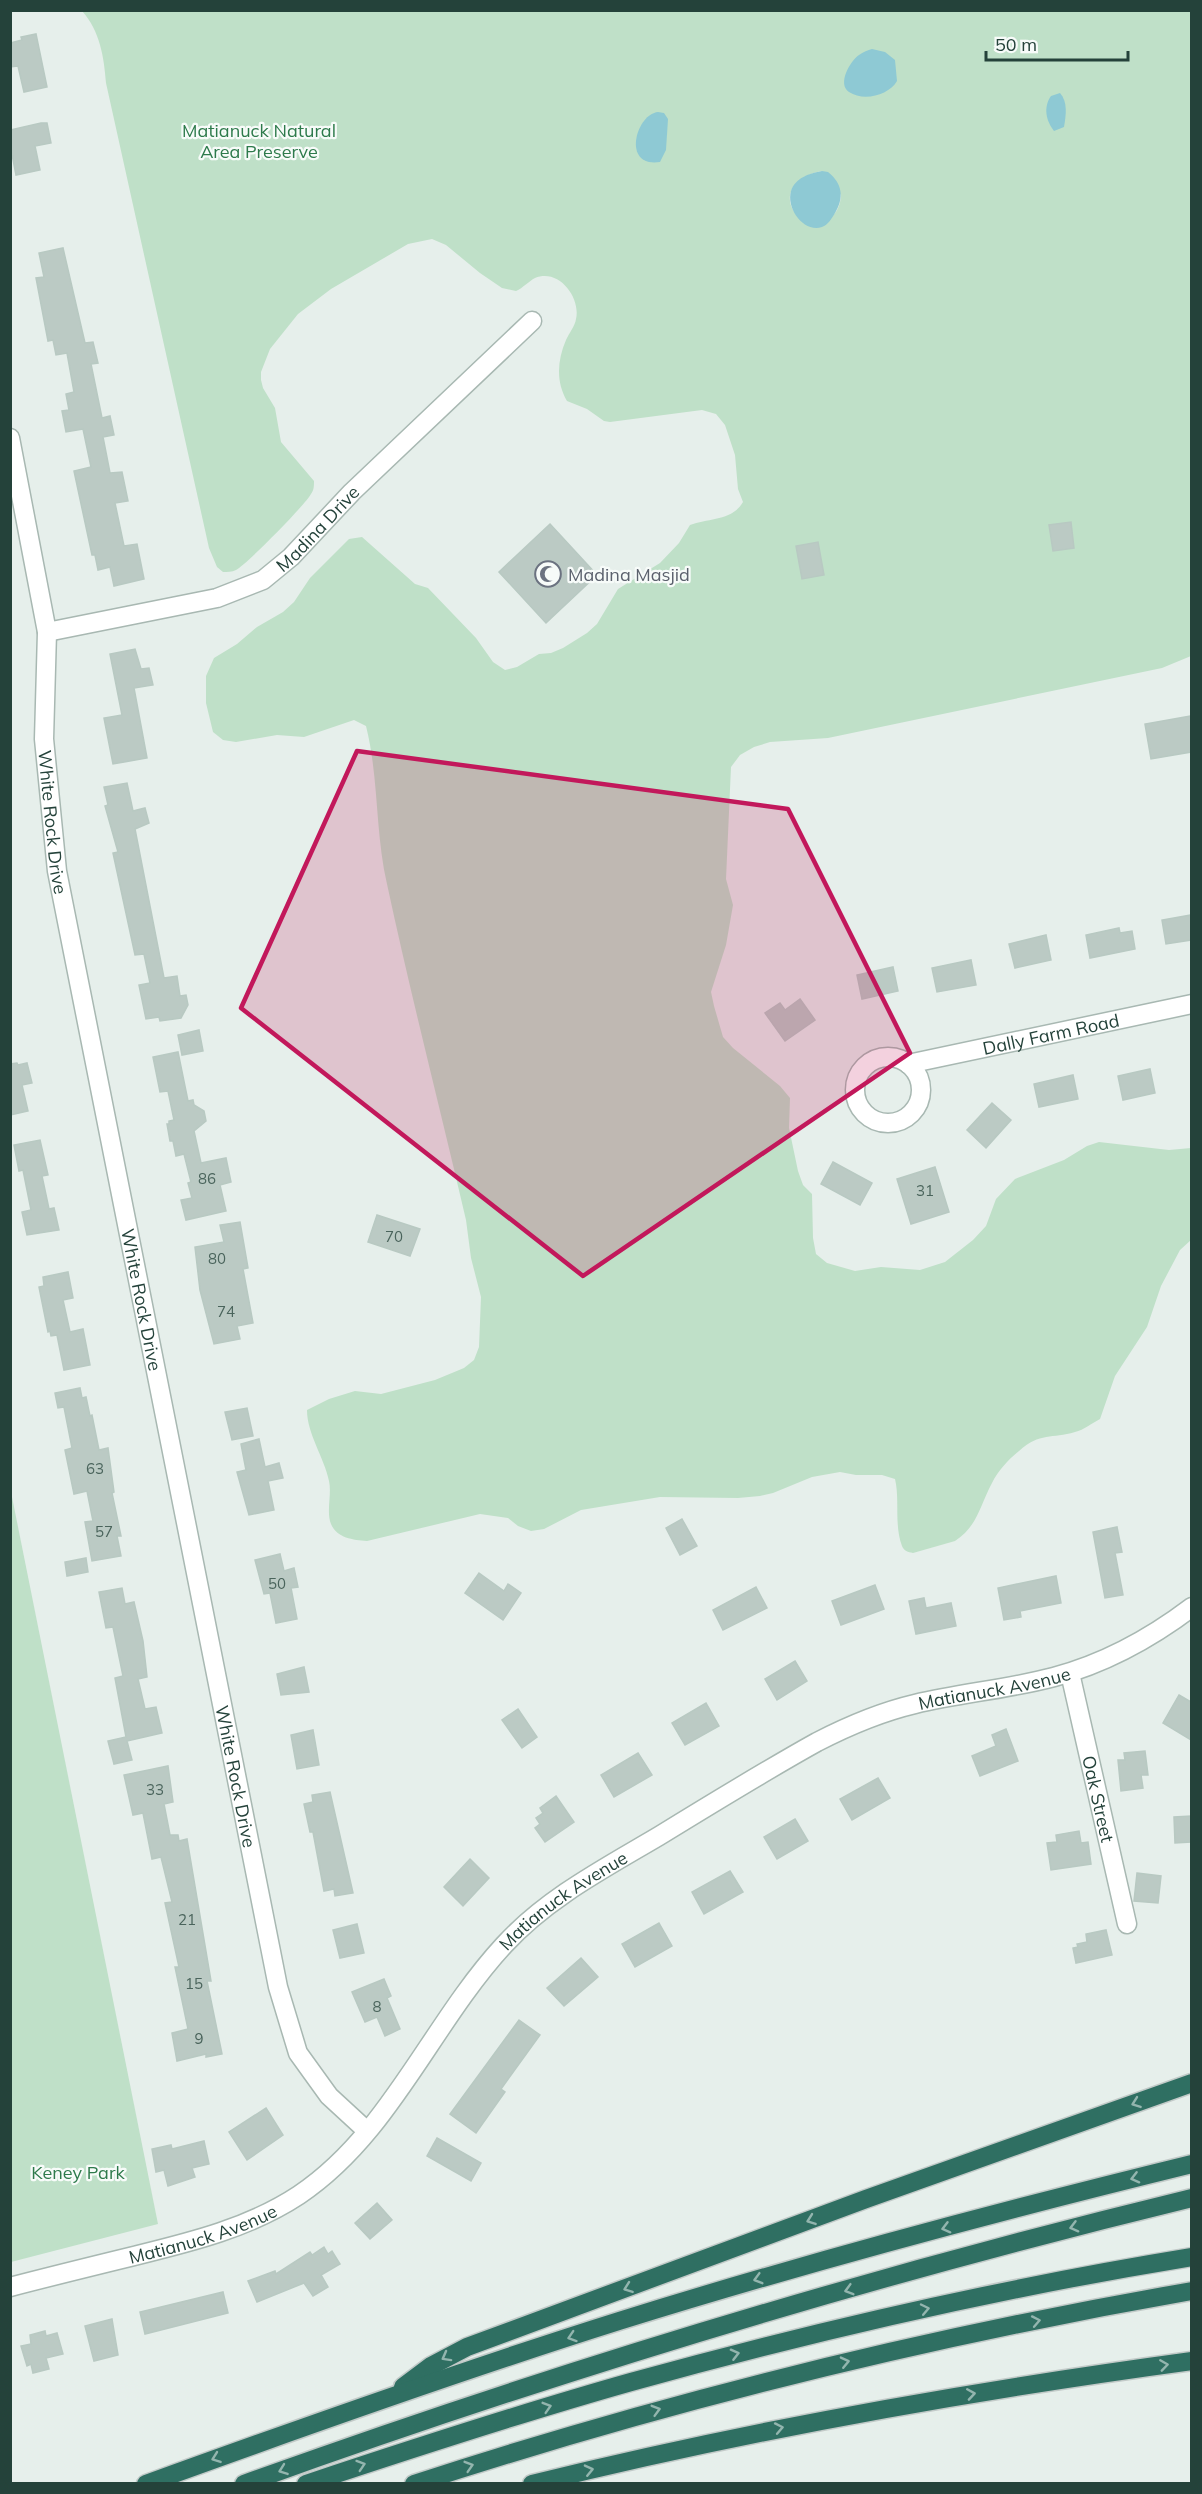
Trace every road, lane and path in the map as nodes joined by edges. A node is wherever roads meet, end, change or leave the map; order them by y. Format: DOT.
graph roads {
  1 [pos="532,321"];
  2 [pos="10,438"];
  3 [pos="47,632"];
  4 [pos="1191,1004"];
  5 [pos="908,1064"];
  6 [pos="1191,1607"];
  7 [pos="1070,1672"];
  8 [pos="1127,1924"];
  9 [pos="1191,2083"];
  10 [pos="367,2131"];
  11 [pos="1191,2164"];
  12 [pos="1191,2198"];
  13 [pos="1191,2258"];
  14 [pos="10,2287"];
  15 [pos="1191,2291"];
  16 [pos="1191,2361"];
  17 [pos="390,2397"];
  18 [pos="146,2484"];
  19 [pos="244,2484"];
  20 [pos="306,2484"];
  21 [pos="414,2484"];
  22 [pos="532,2484"];
  1 -- 3 [label="street, Madina Drive"];
  2 -- 3 [label="street, White Rock Drive"];
  3 -- 10 [label="street, White Rock Drive"];
  4 -- 5 [label="street, Dally Farm Road"];
  6 -- 7 [label="street, Matianuck Avenue"];
  7 -- 8 [label="street, Oak Street"];
  7 -- 10 [label="street, Matianuck Avenue"];
  9 -- 17 [label="highway, one-way"];
  10 -- 14 [label="street, Matianuck Avenue"];
  11 -- 17 [label="highway, one-way"];
  12 -- 19 [label="highway, one-way"];
  20 -- 13 [label="highway, one-way"];
  21 -- 15 [label="highway, one-way"];
  22 -- 16 [label="highway, one-way"];
  17 -- 18 [label="highway, one-way"];
}
